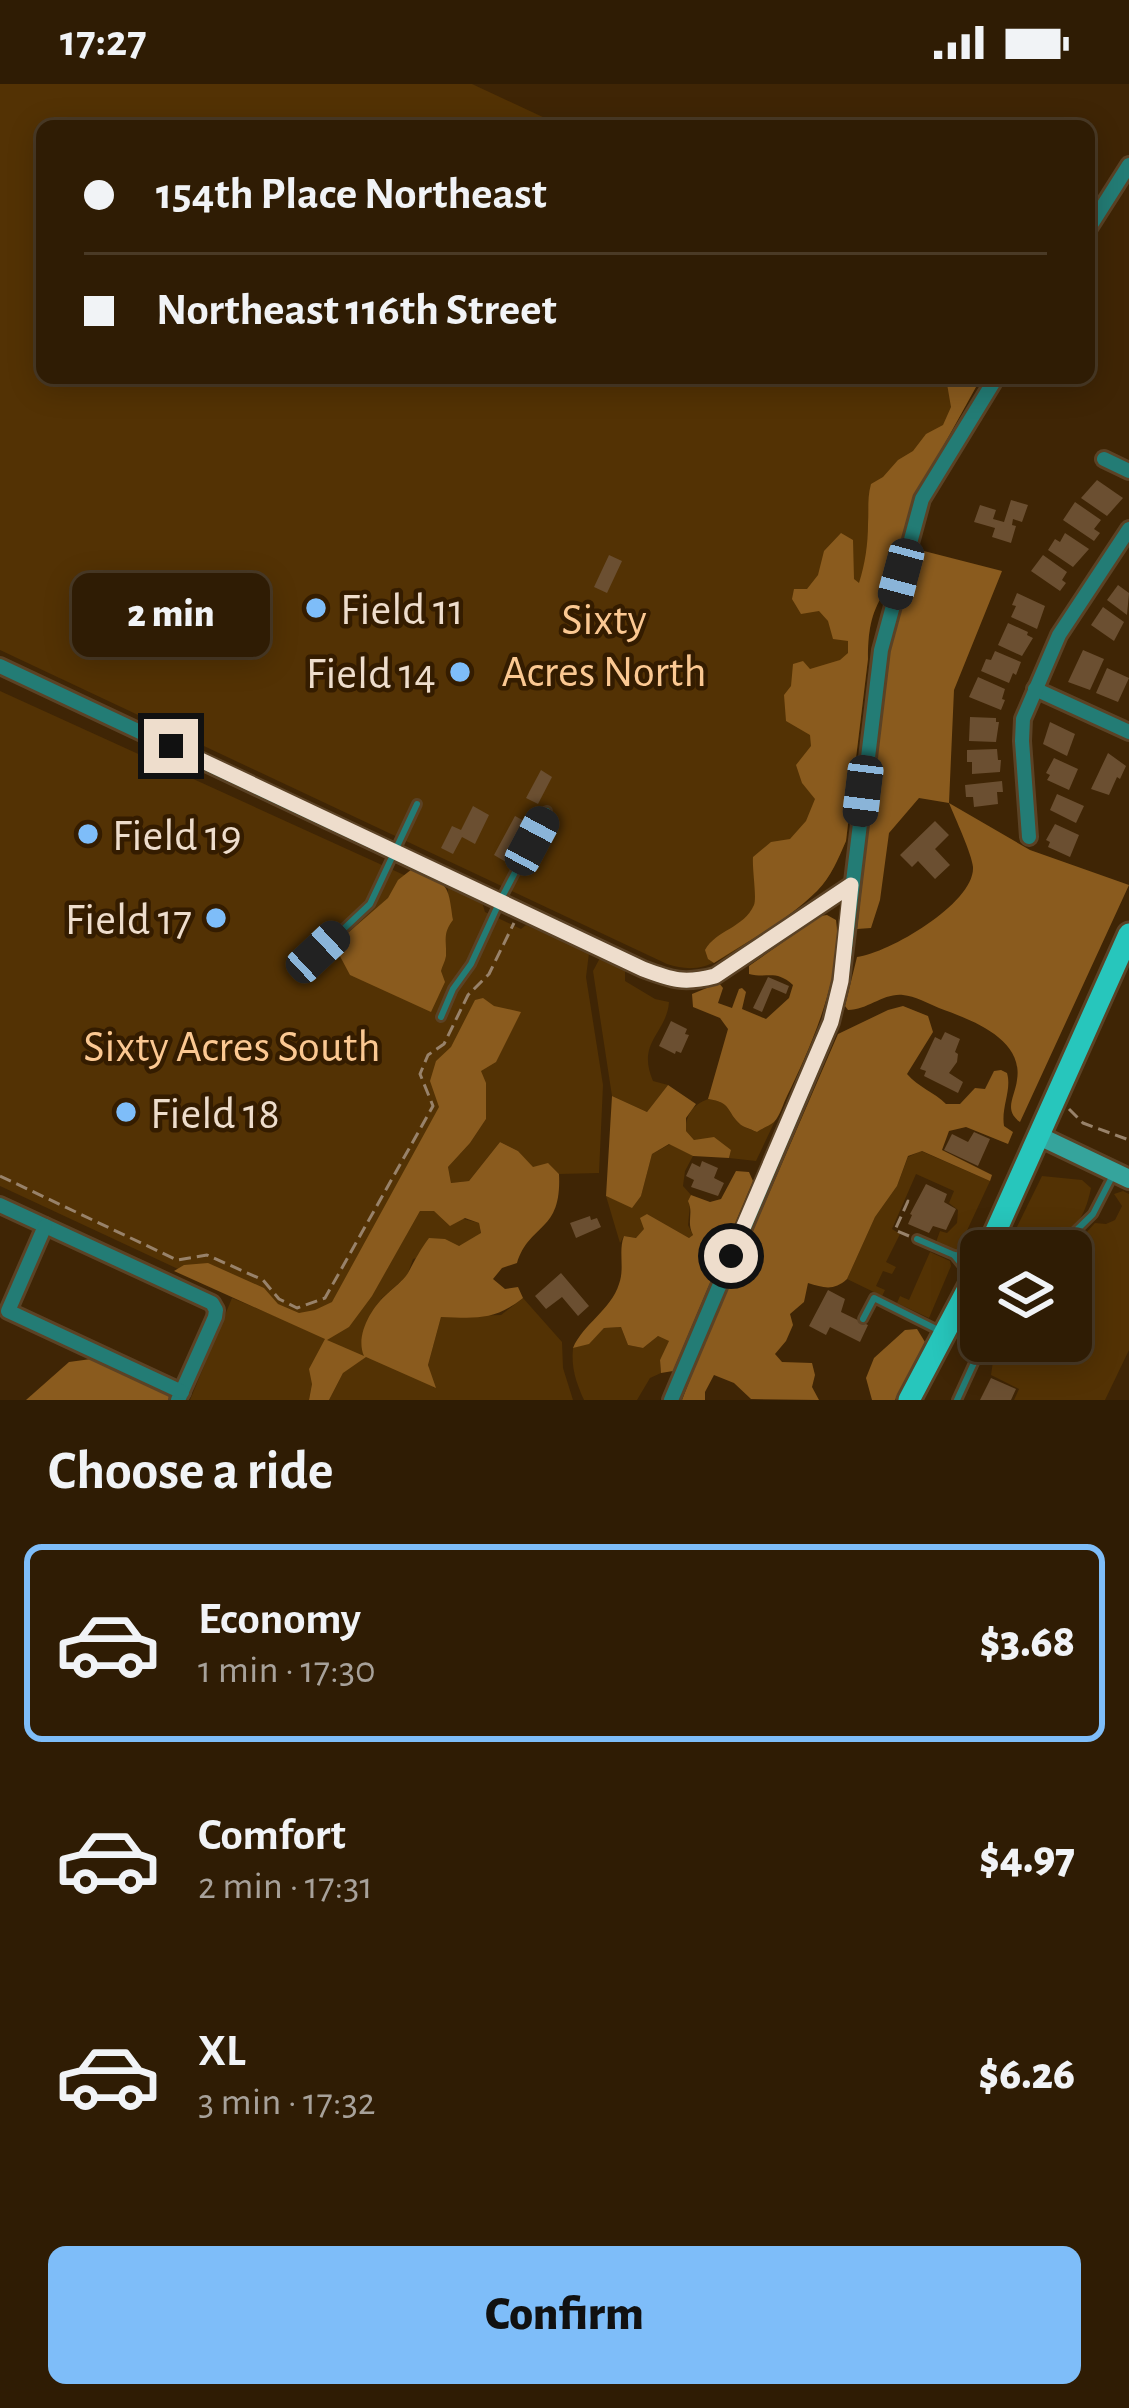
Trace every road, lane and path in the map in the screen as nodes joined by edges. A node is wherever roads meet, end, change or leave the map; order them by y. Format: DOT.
graph roads {
  1 [pos="1129,165"];
  2 [pos="1095,219"];
  3 [pos="992,384"];
  4 [pos="1104,459"];
  5 [pos="1129,471"];
  6 [pos="1129,529"];
  7 [pos="0,666"];
  8 [pos="1035,689"];
  9 [pos="1129,732"];
  10 [pos="417,804"];
  11 [pos="548,811"];
  12 [pos="1029,837"];
  13 [pos="396,851"];
  14 [pos="851,885"];
  15 [pos="500,901"];
  16 [pos="520,910"];
  17 [pos="1129,934"];
  18 [pos="318,952"];
  19 [pos="440,1016"];
  20 [pos="1068,1107"];
  21 [pos="1040,1136"];
  22 [pos="1129,1140"];
  23 [pos="1122,1175"];
  24 [pos="0,1176"];
  25 [pos="914,1204"];
  26 [pos="0,1205"];
  27 [pos="45,1226"];
  28 [pos="996,1230"];
  29 [pos="1077,1230"];
  30 [pos="916,1239"];
  31 [pos="954,1255"];
  32 [pos="960,1257"];
  33 [pos="960,1257"];
  34 [pos="960,1302"];
  35 [pos="863,1319"];
  36 [pos="943,1333"];
  37 [pos="974,1362"];
  38 [pos="180,1396"];
  39 [pos="671,1400"];
  40 [pos="909,1400"];
  41 [pos="957,1400"];
  1 -- 2 [label="street"];
  3 -- 14 [label="street"];
  4 -- 5 [label="street"];
  6 -- 8 [label="street"];
  7 -- 13 [label="street"];
  8 -- 9 [label="street"];
  8 -- 12 [label="street"];
  10 -- 13 [label="lane"];
  11 -- 15 [label="lane"];
  13 -- 15 [label="street"];
  13 -- 18 [label="lane"];
  14 -- 16 [label="street"];
  14 -- 39 [label="street"];
  15 -- 16 [label="street"];
  15 -- 19 [label="lane"];
  16 -- 24 [label="path"];
  17 -- 21 [label="main road"];
  20 -- 22 [label="path"];
  21 -- 23 [label="street"];
  21 -- 28 [label="main road"];
  23 -- 29 [label="lane"];
  25 -- 30 [label="path"];
  26 -- 27 [label="street"];
  27 -- 38 [label="street"];
  27 -- 38 [label="street"];
  30 -- 31 [label="lane"];
  31 -- 32 [label="lane"];
  31 -- 33 [label="lane"];
  34 -- 36 [label="main road"];
  35 -- 36 [label="lane"];
  36 -- 40 [label="main road"];
  37 -- 41 [label="lane"];
}
